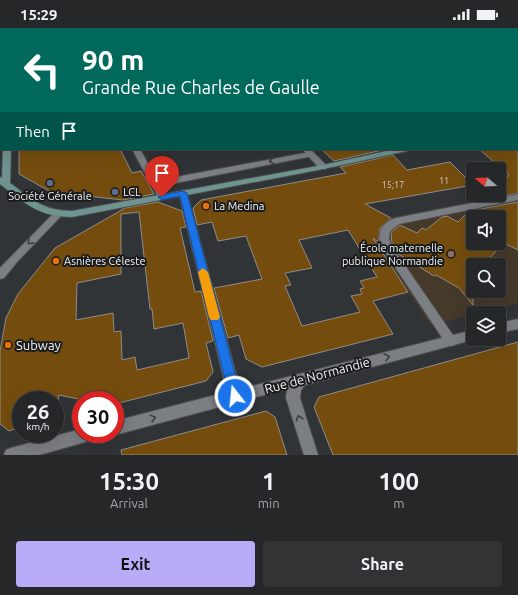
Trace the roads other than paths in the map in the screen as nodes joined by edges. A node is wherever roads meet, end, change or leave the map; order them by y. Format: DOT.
graph roads {
  1 [pos="137,150"];
  2 [pos="402,150"];
  3 [pos="5,151"];
  4 [pos="308,151"];
  5 [pos="323,167"];
  6 [pos="3,182"];
  7 [pos="155,184"];
  8 [pos="183,193"];
  9 [pos="162,197"];
  10 [pos="518,197"];
  11 [pos="58,214"];
  12 [pos="0,275"];
  13 [pos="518,324"];
  14 [pos="506,327"];
  15 [pos="466,337"];
  16 [pos="451,340"];
  17 [pos="301,380"];
  18 [pos="235,396"];
  19 [pos="124,426"];
  20 [pos="72,439"];
  21 [pos="11,455"];
  22 [pos="312,455"];
  1 -- 7 [label="street"];
  2 -- 5 [label="main road"];
  3 -- 6 [label="main road"];
  4 -- 5 [label="street"];
  4 -- 7 [label="street, one-way"];
  5 -- 8 [label="main road"];
  6 -- 11 [label="main road"];
  7 -- 9 [label="street"];
  8 -- 9 [label="main road"];
  8 -- 18 [label="street"];
  9 -- 11 [label="main road"];
  10 -- 16 [label="street"];
  11 -- 12 [label="street, one-way"];
  13 -- 14 [label="street"];
  15 -- 16 [label="street, Rue de Normandie"];
  17 -- 16 [label="street, Rue de Normandie, one-way"];
  17 -- 18 [label="street, Rue de Normandie"];
  22 -- 17 [label="street, one-way"];
  19 -- 18 [label="street, Rue de Normandie, one-way"];
  20 -- 21 [label="street"];
}
